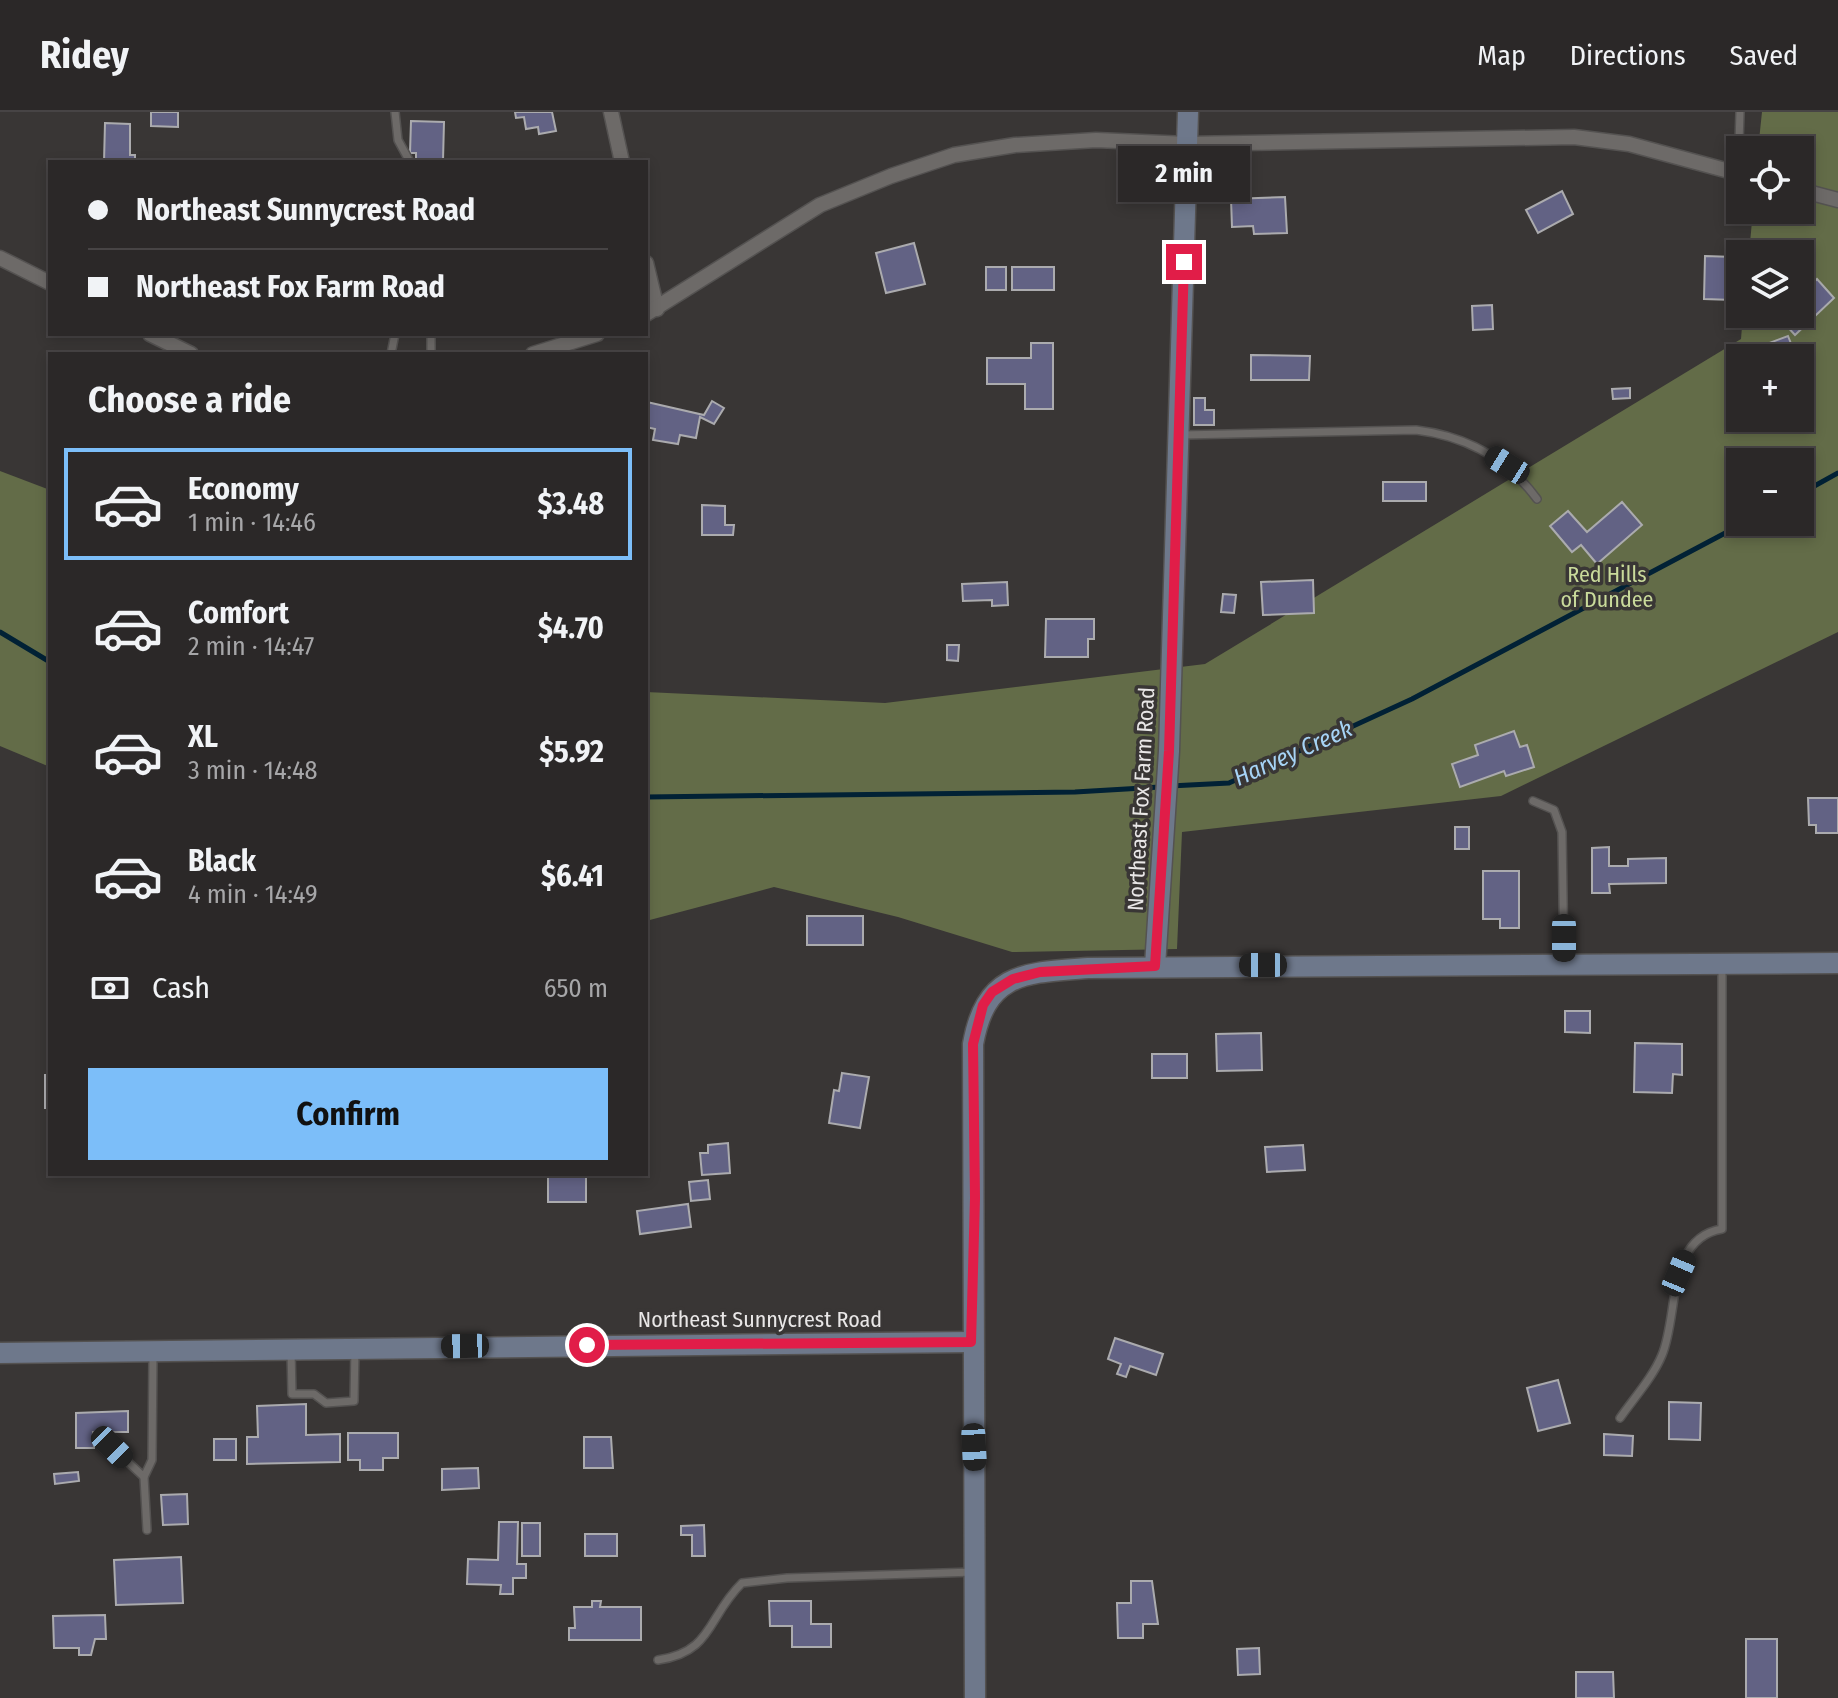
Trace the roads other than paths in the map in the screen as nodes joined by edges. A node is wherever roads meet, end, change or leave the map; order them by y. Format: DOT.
graph roads {
  1 [pos="395,112"];
  2 [pos="611,112"];
  3 [pos="1188,112"];
  4 [pos="1740,112"];
  5 [pos="1740,136"];
  6 [pos="1187,144"];
  7 [pos="409,160"];
  8 [pos="622,160"];
  9 [pos="1726,170"];
  10 [pos="1814,194"];
  11 [pos="1838,200"];
  12 [pos="0,258"];
  13 [pos="48,282"];
  14 [pos="648,283"];
  15 [pos="651,312"];
  16 [pos="154,336"];
  17 [pos="591,336"];
  18 [pos="187,352"];
  19 [pos="539,352"];
  20 [pos="1178,435"];
  21 [pos="1537,499"];
  22 [pos="1533,801"];
  23 [pos="1722,963"];
  24 [pos="1838,963"];
  25 [pos="1564,964"];
  26 [pos="1155,966"];
  27 [pos="971,1342"];
  28 [pos="355,1348"];
  29 [pos="291,1349"];
  30 [pos="153,1351"];
  31 [pos="0,1353"];
  32 [pos="1620,1418"];
  33 [pos="112,1447"];
  34 [pos="144,1477"];
  35 [pos="147,1530"];
  36 [pos="976,1572"];
  37 [pos="658,1660"];
  38 [pos="975,1698"];
  1 -- 7 [label="lane"];
  2 -- 8 [label="street"];
  3 -- 6 [label="street, Northeast Fox Farm Road"];
  4 -- 5 [label="lane"];
  6 -- 9 [label="street"];
  6 -- 15 [label="street"];
  6 -- 20 [label="street, Northeast Fox Farm Road"];
  10 -- 11 [label="street"];
  12 -- 13 [label="street"];
  14 -- 15 [label="street"];
  16 -- 18 [label="street"];
  17 -- 19 [label="street"];
  20 -- 21 [label="lane"];
  20 -- 26 [label="street, Northeast Fox Farm Road"];
  22 -- 25 [label="lane"];
  23 -- 24 [label="street"];
  23 -- 25 [label="street"];
  23 -- 32 [label="lane"];
  25 -- 26 [label="street"];
  26 -- 27 [label="street"];
  27 -- 28 [label="street, Northeast Sunnycrest Road"];
  27 -- 36 [label="street"];
  28 -- 29 [label="street, Northeast Sunnycrest Road"];
  28 -- 29 [label="lane"];
  29 -- 30 [label="street, Northeast Sunnycrest Road"];
  30 -- 31 [label="street, Northeast Sunnycrest Road"];
  30 -- 34 [label="lane"];
  33 -- 34 [label="lane"];
  34 -- 35 [label="lane"];
  36 -- 37 [label="lane"];
  36 -- 38 [label="street"];
}
